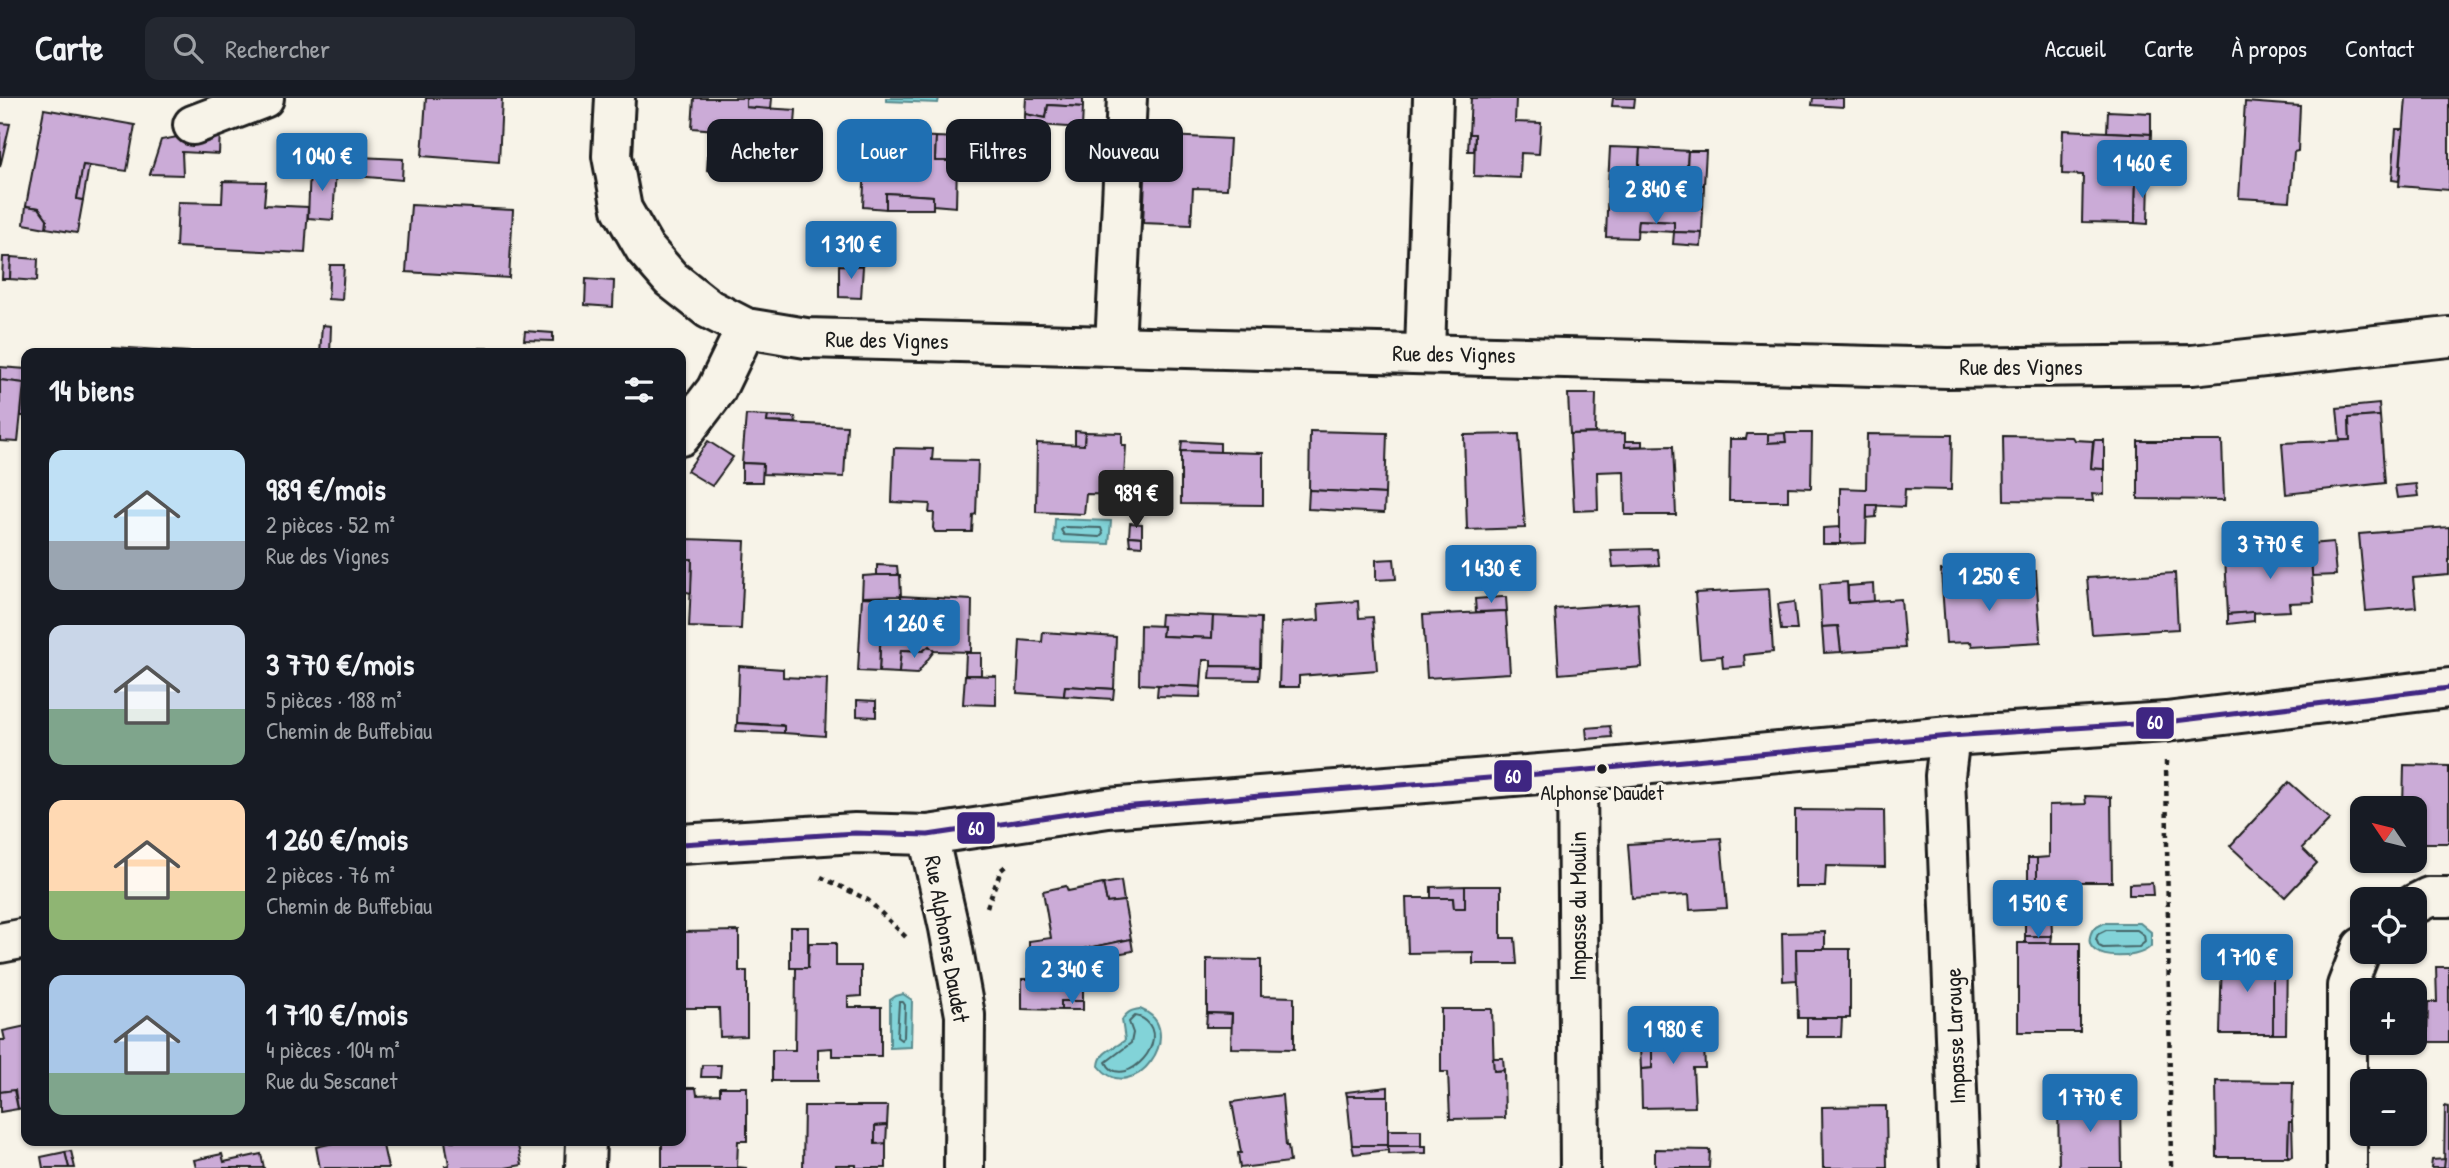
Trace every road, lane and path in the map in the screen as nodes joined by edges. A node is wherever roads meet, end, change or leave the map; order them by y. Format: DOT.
graph roads {
  1 [pos="264,98"];
  2 [pos="615,98"];
  3 [pos="1127,98"];
  4 [pos="1433,98"];
  5 [pos="193,125"];
  6 [pos="746,328"];
  7 [pos="2449,337"];
  8 [pos="1115,346"];
  9 [pos="1425,354"];
  10 [pos="686,429"];
  11 [pos="2449,688"];
  12 [pos="2166,722"];
  13 [pos="1950,736"];
  14 [pos="1577,771"];
  15 [pos="928,835"];
  16 [pos="686,844"];
  17 [pos="1009,864"];
  18 [pos="818,875"];
  19 [pos="2449,897"];
  20 [pos="2427,898"];
  21 [pos="984,918"];
  22 [pos="21,940"];
  23 [pos="0,943"];
  24 [pos="912,944"];
  25 [pos="2355,964"];
  26 [pos="586,1146"];
  27 [pos="585,1168"];
  28 [pos="964,1168"];
  29 [pos="1580,1168"];
  30 [pos="1960,1168"];
  31 [pos="2171,1168"];
  32 [pos="2347,1168"];
  1 -- 5 [label="street"];
  2 -- 6 [label="street, Rue des Vignes"];
  3 -- 8 [label="street"];
  4 -- 9 [label="street"];
  6 -- 8 [label="street, Rue des Vignes"];
  6 -- 10 [label="street"];
  7 -- 9 [label="street, Rue des Vignes"];
  8 -- 9 [label="street, Rue des Vignes"];
  11 -- 12 [label="street"];
  12 -- 13 [label="street"];
  12 -- 31 [label="path"];
  13 -- 14 [label="street"];
  13 -- 30 [label="street, Impasse Larouge"];
  14 -- 15 [label="street"];
  14 -- 29 [label="street, Impasse du Moulin"];
  15 -- 16 [label="street"];
  15 -- 28 [label="street, Rue Alphonse Daudet"];
  17 -- 21 [label="path"];
  18 -- 24 [label="path"];
  19 -- 20 [label="street"];
  22 -- 23 [label="street"];
  25 -- 32 [label="street"];
  26 -- 27 [label="street"];
}
